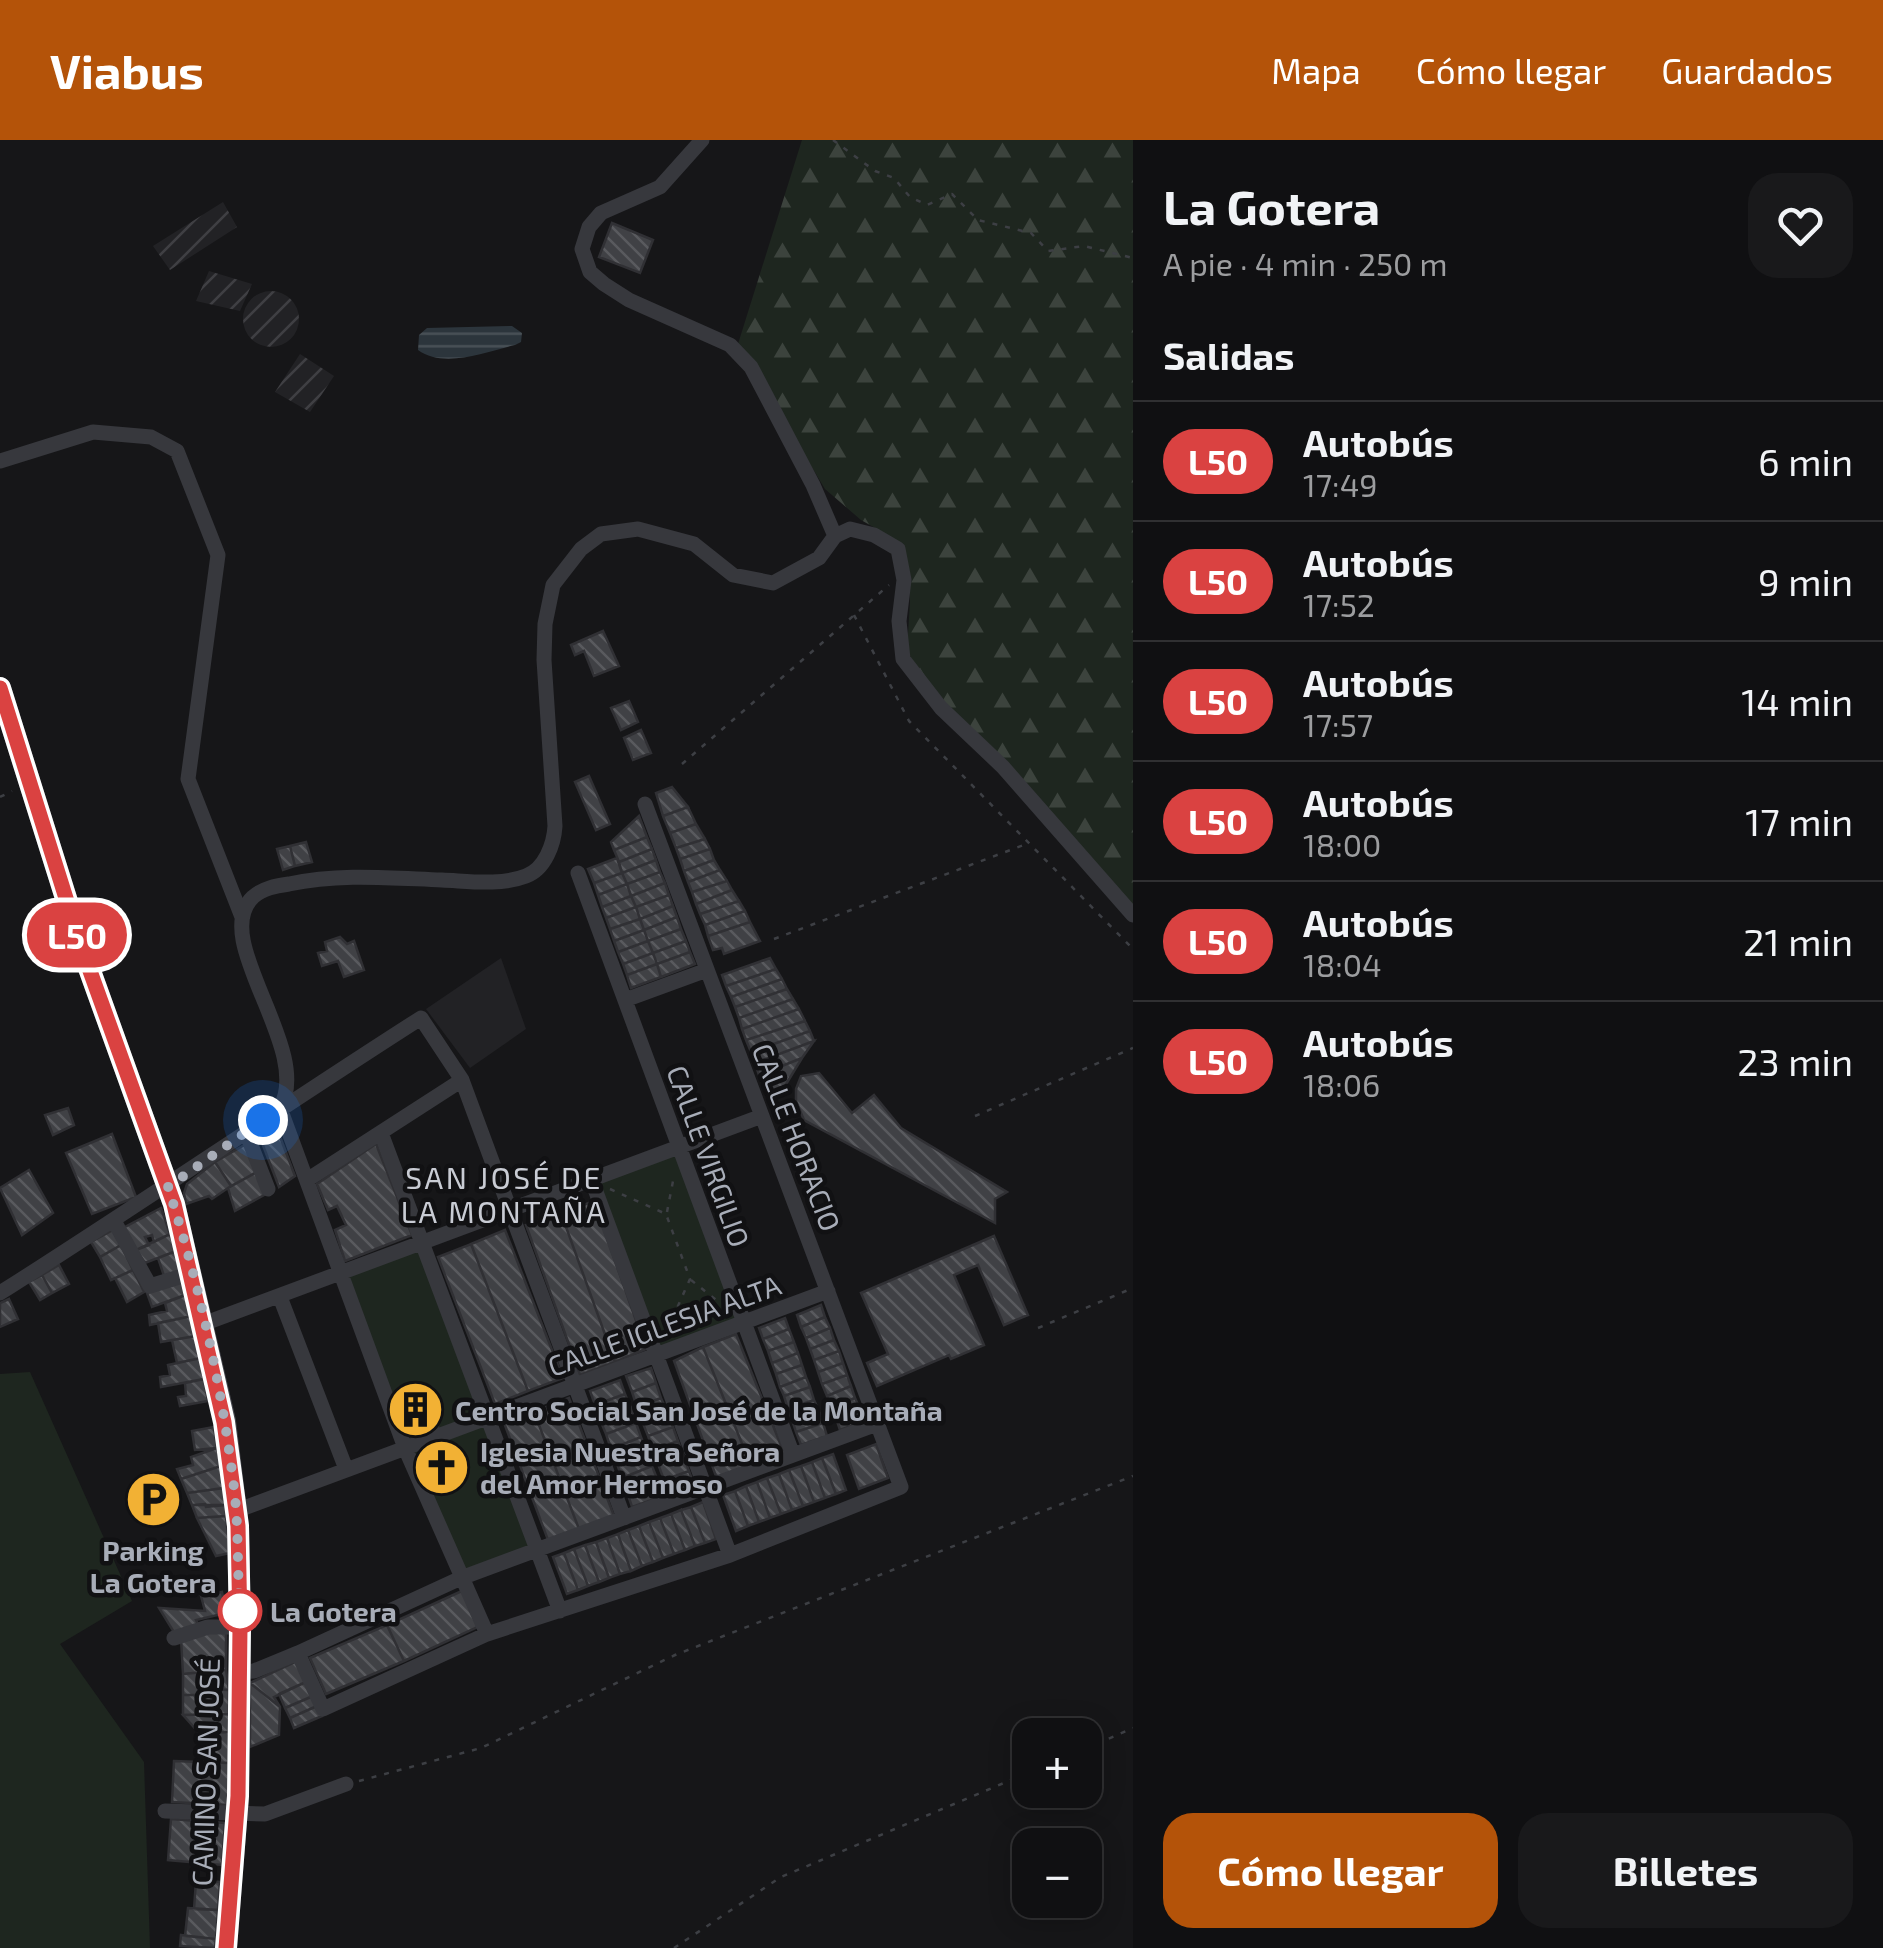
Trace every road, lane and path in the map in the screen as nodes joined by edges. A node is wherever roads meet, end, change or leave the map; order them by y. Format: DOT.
graph roads {
  1 [pos="702,140"];
  2 [pos="833,140"];
  3 [pos="1133,258"];
  4 [pos="0,460"];
  5 [pos="836,536"];
  6 [pos="904,589"];
  7 [pos="854,615"];
  8 [pos="0,688"];
  9 [pos="682,764"];
  10 [pos="645,804"];
  11 [pos="1030,842"];
  12 [pos="578,874"];
  13 [pos="1133,915"];
  14 [pos="242,917"];
  15 [pos="774,939"];
  16 [pos="1133,949"];
  17 [pos="707,970"];
  18 [pos="625,1000"];
  19 [pos="1133,1048"];
  20 [pos="462,1080"];
  21 [pos="280,1108"];
  22 [pos="762,1116"];
  23 [pos="976,1116"];
  24 [pos="246,1132"];
  25 [pos="381,1133"];
  26 [pos="679,1148"];
  27 [pos="306,1180"];
  28 [pos="592,1180"];
  29 [pos="168,1187"];
  30 [pos="268,1189"];
  31 [pos="511,1211"];
  32 [pos="666,1214"];
  33 [pos="114,1221"];
  34 [pos="423,1244"];
  35 [pos="192,1273"];
  36 [pos="341,1275"];
  37 [pos="690,1280"];
  38 [pos="1133,1288"];
  39 [pos="828,1291"];
  40 [pos="0,1294"];
  41 [pos="280,1297"];
  42 [pos="744,1322"];
  43 [pos="204,1324"];
  44 [pos="1038,1328"];
  45 [pos="656,1355"];
  46 [pos="575,1385"];
  47 [pos="488,1418"];
  48 [pos="877,1424"];
  49 [pos="405,1448"];
  50 [pos="793,1455"];
  51 [pos="346,1469"];
  52 [pos="1133,1476"];
  53 [pos="705,1488"];
  54 [pos="236,1510"];
  55 [pos="624,1518"];
  56 [pos="537,1550"];
  57 [pos="730,1555"];
  58 [pos="461,1578"];
  59 [pos="560,1612"];
  60 [pos="240,1627"];
  61 [pos="487,1634"];
  62 [pos="174,1638"];
  63 [pos="298,1652"];
  64 [pos="240,1672"];
  65 [pos="1133,1728"];
  66 [pos="1102,1742"];
  67 [pos="1012,1780"];
  68 [pos="346,1784"];
  69 [pos="165,1811"];
  70 [pos="237,1815"];
  71 [pos="226,1948"];
  72 [pos="674,1948"];
  1 -- 5 [label="street"];
  2 -- 3 [label="path"];
  4 -- 14 [label="street"];
  5 -- 6 [label="street"];
  5 -- 14 [label="street"];
  6 -- 7 [label="path"];
  6 -- 13 [label="street"];
  7 -- 9 [label="path"];
  7 -- 11 [label="path"];
  8 -- 29 [label="main road, CAMINO SAN JOSÉ"];
  10 -- 17 [label="street, CALLE HORACIO"];
  11 -- 15 [label="path"];
  11 -- 16 [label="path"];
  12 -- 18 [label="street, CALLE VIRGILIO"];
  14 -- 21 [label="street"];
  17 -- 18 [label="street"];
  17 -- 22 [label="street, CALLE HORACIO"];
  18 -- 26 [label="street, CALLE VIRGILIO"];
  19 -- 23 [label="path"];
  20 -- 21 [label="street"];
  20 -- 25 [label="street"];
  20 -- 31 [label="street"];
  21 -- 24 [label="street"];
  21 -- 27 [label="street"];
  22 -- 26 [label="street"];
  22 -- 39 [label="street, CALLE HORACIO"];
  24 -- 29 [label="street"];
  24 -- 30 [label="street"];
  25 -- 27 [label="street"];
  25 -- 34 [label="street"];
  26 -- 28 [label="street"];
  26 -- 32 [label="path"];
  26 -- 42 [label="street, CALLE VIRGILIO"];
  27 -- 36 [label="street"];
  28 -- 31 [label="street"];
  28 -- 32 [label="path"];
  28 -- 45 [label="street"];
  29 -- 33 [label="street"];
  29 -- 35 [label="main road, CAMINO SAN JOSÉ"];
  31 -- 34 [label="street"];
  31 -- 46 [label="street"];
  32 -- 37 [label="path"];
  33 -- 35 [label="street"];
  33 -- 40 [label="street"];
  34 -- 36 [label="street"];
  34 -- 47 [label="street"];
  35 -- 43 [label="main road, CAMINO SAN JOSÉ"];
  36 -- 41 [label="street"];
  36 -- 49 [label="street"];
  37 -- 42 [label="path"];
  37 -- 45 [label="path"];
  38 -- 44 [label="path"];
  39 -- 42 [label="street, CALLE IGLESIA ALTA"];
  39 -- 48 [label="street, CALLE HORACIO"];
  41 -- 43 [label="street"];
  41 -- 51 [label="street"];
  42 -- 45 [label="street, CALLE IGLESIA ALTA"];
  42 -- 50 [label="street, CALLE VIRGILIO"];
  43 -- 54 [label="main road, CAMINO SAN JOSÉ"];
  45 -- 46 [label="street, CALLE IGLESIA ALTA"];
  45 -- 53 [label="street"];
  46 -- 47 [label="street, CALLE IGLESIA ALTA"];
  46 -- 55 [label="street"];
  47 -- 49 [label="street, CALLE IGLESIA ALTA"];
  47 -- 56 [label="street"];
  48 -- 50 [label="street"];
  48 -- 57 [label="street, CALLE HORACIO"];
  49 -- 51 [label="street, CALLE IGLESIA ALTA"];
  49 -- 58 [label="street"];
  50 -- 53 [label="street"];
  51 -- 54 [label="street, CALLE IGLESIA ALTA"];
  52 -- 68 [label="path"];
  53 -- 55 [label="street"];
  53 -- 57 [label="street"];
  54 -- 60 [label="main road, CAMINO SAN JOSÉ"];
  55 -- 56 [label="street"];
  56 -- 58 [label="street"];
  56 -- 59 [label="street"];
  57 -- 59 [label="street"];
  58 -- 61 [label="street"];
  58 -- 63 [label="street"];
  59 -- 61 [label="street"];
  60 -- 62 [label="street"];
  60 -- 64 [label="main road, CAMINO SAN JOSÉ"];
  61 -- 63 [label="street"];
  63 -- 64 [label="street"];
  64 -- 70 [label="main road, CAMINO SAN JOSÉ"];
  65 -- 66 [label="path"];
  67 -- 72 [label="path"];
  68 -- 70 [label="street"];
  69 -- 70 [label="street"];
  70 -- 71 [label="main road, CAMINO SAN JOSÉ"];
}
